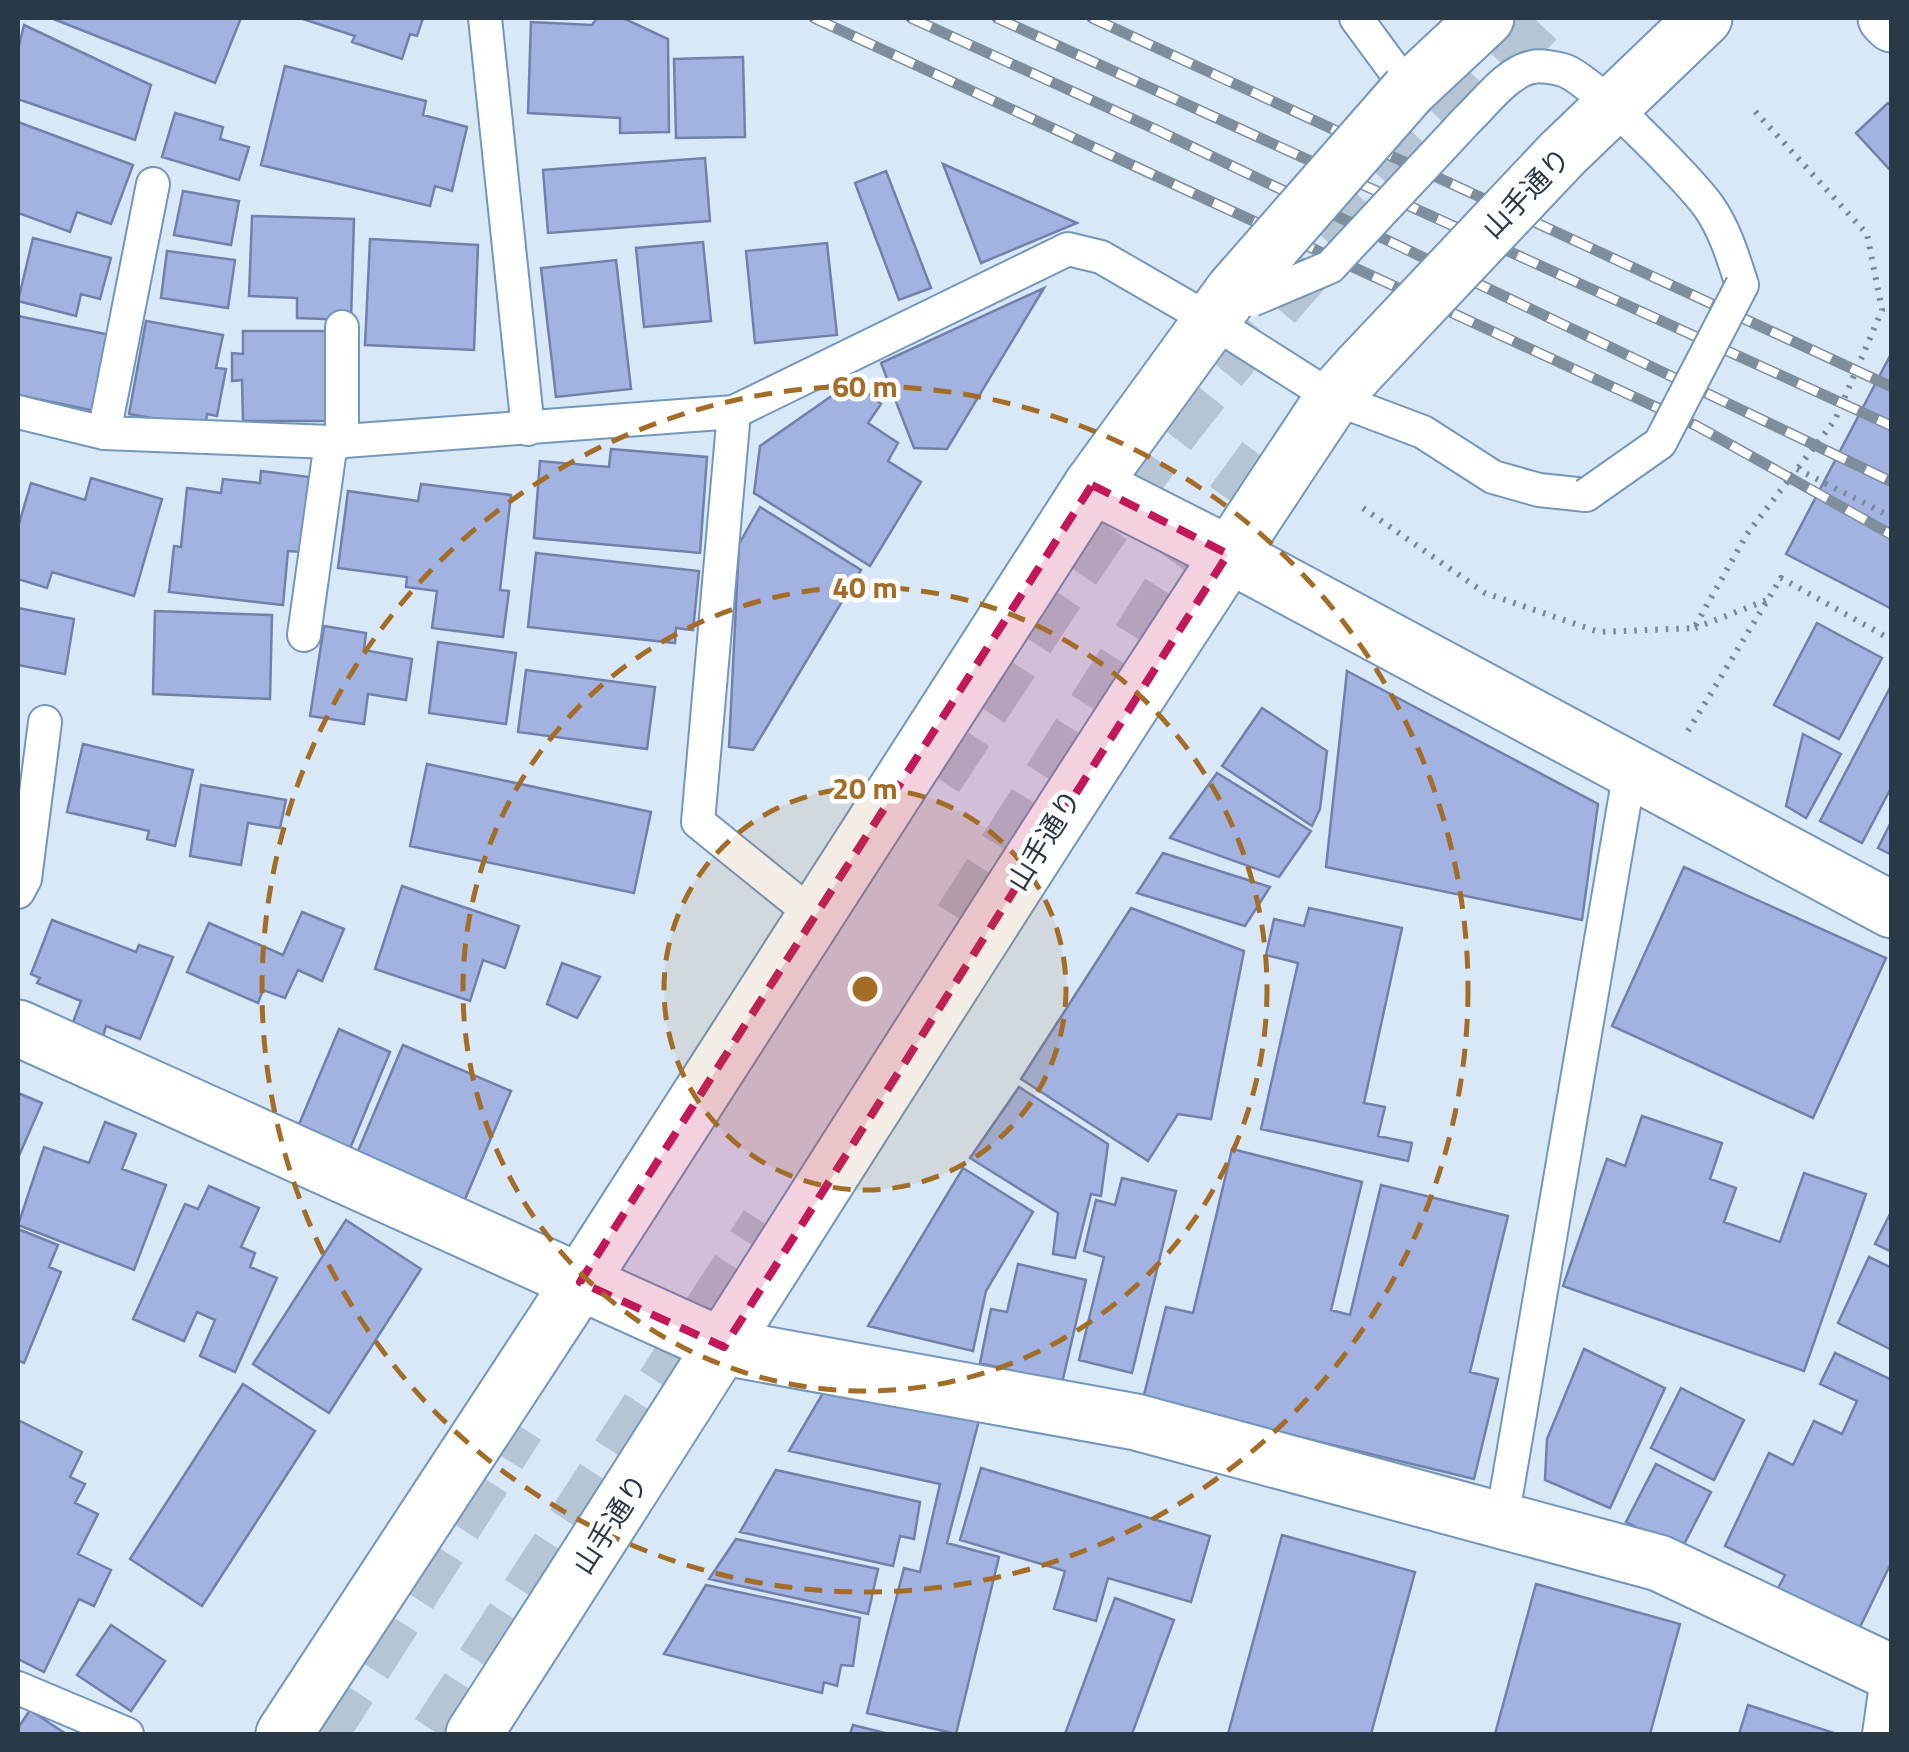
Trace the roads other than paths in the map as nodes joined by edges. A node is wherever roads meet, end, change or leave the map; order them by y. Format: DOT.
graph roads {
  1 [pos="485,18"];
  2 [pos="1356,18"];
  3 [pos="1486,18"];
  4 [pos="1704,18"];
  5 [pos="1886,18"];
  6 [pos="1892,24"];
  7 [pos="1409,90"];
  8 [pos="1613,108"];
  9 [pos="153,184"];
  10 [pos="1232,304"];
  11 [pos="342,327"];
  12 [pos="1346,383"];
  13 [pos="18,412"];
  14 [pos="734,412"];
  15 [pos="528,429"];
  16 [pos="104,433"];
  17 [pos="337,442"];
  18 [pos="1092,485"];
  19 [pos="1228,554"];
  20 [pos="304,635"];
  21 [pos="45,722"];
  22 [pos="1630,770"];
  23 [pos="18,892"];
  24 [pos="1892,910"];
  25 [pos="814,915"];
  26 [pos="18,1028"];
  27 [pos="580,1282"];
  28 [pos="724,1347"];
  29 [pos="1502,1520"];
  30 [pos="1890,1669"];
  31 [pos="18,1688"];
  32 [pos="127,1734"];
  33 [pos="284,1734"];
  34 [pos="474,1734"];
  35 [pos="1879,1734"];
  1 -- 15 [label="lane"];
  2 -- 7 [label="lane"];
  3 -- 7 [label="main road"];
  4 -- 8 [label="main road, 山手通り"];
  5 -- 6 [label="main road"];
  7 -- 10 [label="main road, bridge"];
  8 -- 10 [label="lane, bridge"];
  8 -- 12 [label="main road, 山手通り, bridge"];
  8 -- 12 [label="lane, bridge"];
  9 -- 16 [label="lane"];
  10 -- 12 [label="lane"];
  10 -- 14 [label="lane"];
  10 -- 18 [label="main road"];
  11 -- 17 [label="lane"];
  12 -- 19 [label="main road, 山手通り"];
  13 -- 16 [label="lane"];
  14 -- 15 [label="lane"];
  14 -- 25 [label="lane"];
  15 -- 17 [label="lane"];
  16 -- 17 [label="lane"];
  17 -- 20 [label="lane"];
  18 -- 19 [label="main road"];
  18 -- 25 [label="main road"];
  19 -- 22 [label="main road"];
  19 -- 28 [label="main road, 山手通り"];
  21 -- 23 [label="lane"];
  22 -- 24 [label="main road"];
  22 -- 29 [label="lane"];
  25 -- 27 [label="main road"];
  26 -- 27 [label="main road"];
  27 -- 28 [label="main road"];
  27 -- 33 [label="main road"];
  28 -- 29 [label="main road"];
  28 -- 34 [label="main road, 山手通り"];
  29 -- 30 [label="main road"];
  30 -- 35 [label="lane"];
  31 -- 32 [label="lane"];
}
